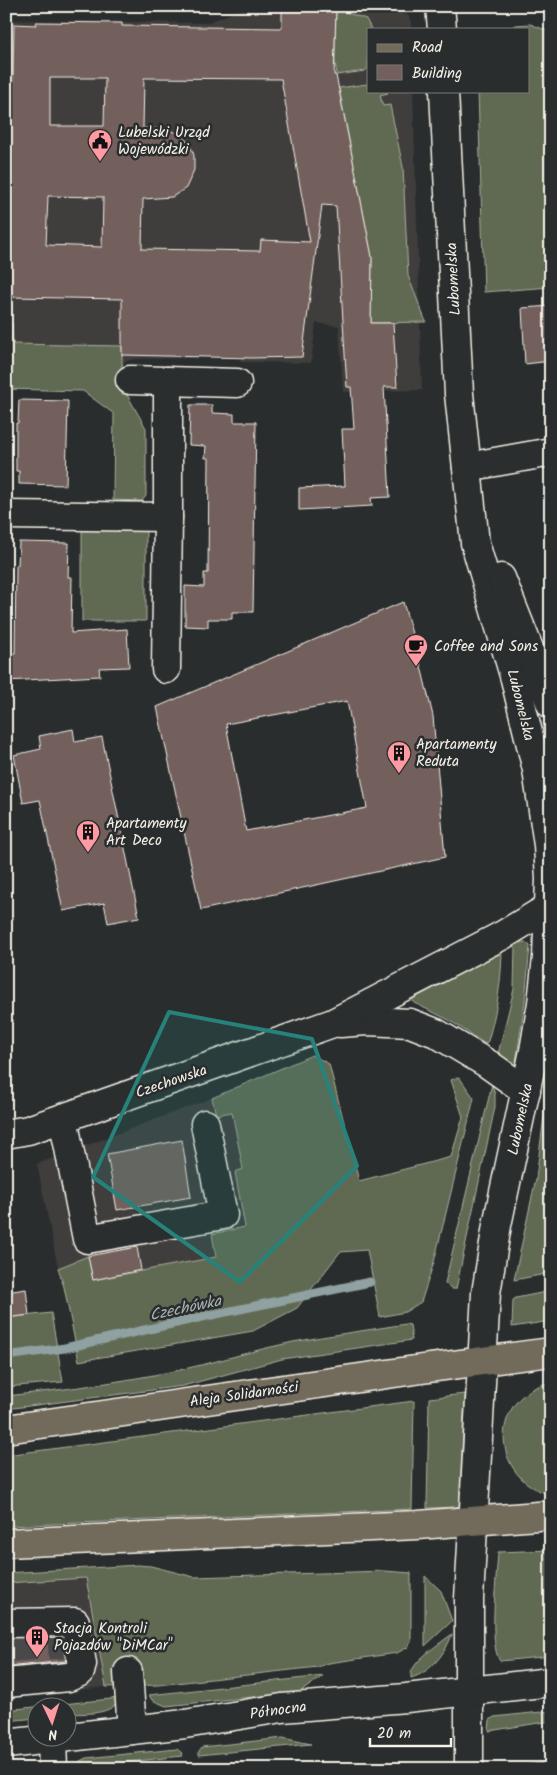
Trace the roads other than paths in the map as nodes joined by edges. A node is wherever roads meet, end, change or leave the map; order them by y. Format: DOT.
graph roads {
  1 [pos="440,6"];
  2 [pos="442,28"];
  3 [pos="444,92"];
  4 [pos="130,380"];
  5 [pos="168,380"];
  6 [pos="237,383"];
  7 [pos="551,452"];
  8 [pos="467,467"];
  9 [pos="6,515"];
  10 [pos="168,517"];
  11 [pos="166,669"];
  12 [pos="551,704"];
  13 [pos="550,906"];
  14 [pos="333,1023"];
  15 [pos="526,1092"];
  16 [pos="63,1118"];
  17 [pos="205,1124"];
  18 [pos="6,1134"];
  19 [pos="551,1352"];
  20 [pos="482,1361"];
  21 [pos="6,1429"];
  22 [pos="551,1515"];
  23 [pos="473,1522"];
  24 [pos="6,1543"];
  25 [pos="6,1623"];
  26 [pos="128,1672"];
  27 [pos="551,1682"];
  28 [pos="6,1683"];
  29 [pos="468,1691"];
  30 [pos="132,1730"];
  31 [pos="78,1736"];
  32 [pos="28,1742"];
  33 [pos="6,1744"];
  34 [pos="52,1748"];
  35 [pos="53,1769"];
  36 [pos="469,1769"];
  1 -- 2 [label="street"];
  3 -- 8 [label="street, Lubomelska"];
  4 -- 5 [label="street"];
  5 -- 6 [label="street"];
  5 -- 10 [label="street"];
  7 -- 8 [label="street"];
  8 -- 12 [label="street, Lubomelska"];
  8 -- 13 [label="street, Lubomelska"];
  9 -- 10 [label="street"];
  10 -- 11 [label="street"];
  13 -- 14 [label="street, Czechowska"];
  13 -- 15 [label="street, Lubomelska"];
  14 -- 15 [label="street, Czechowska"];
  14 -- 16 [label="street, Czechowska"];
  15 -- 20 [label="street, Lubomelska"];
  16 -- 17 [label="street"];
  16 -- 18 [label="street, Czechowska"];
  19 -- 20 [label="main road, Aleja Solidarności"];
  20 -- 21 [label="main road, Aleja Solidarności"];
  20 -- 23 [label="street, Lubomelska"];
  22 -- 23 [label="main road"];
  23 -- 24 [label="main road"];
  23 -- 29 [label="street, Lubomelska"];
  25 -- 28 [label="street"];
  26 -- 30 [label="street"];
  27 -- 29 [label="street, Północna"];
  29 -- 30 [label="street, Północna"];
  29 -- 36 [label="street, Lubomelska"];
  30 -- 31 [label="street, Północna"];
  32 -- 33 [label="street, Północna"];
  34 -- 35 [label="street"];
}
